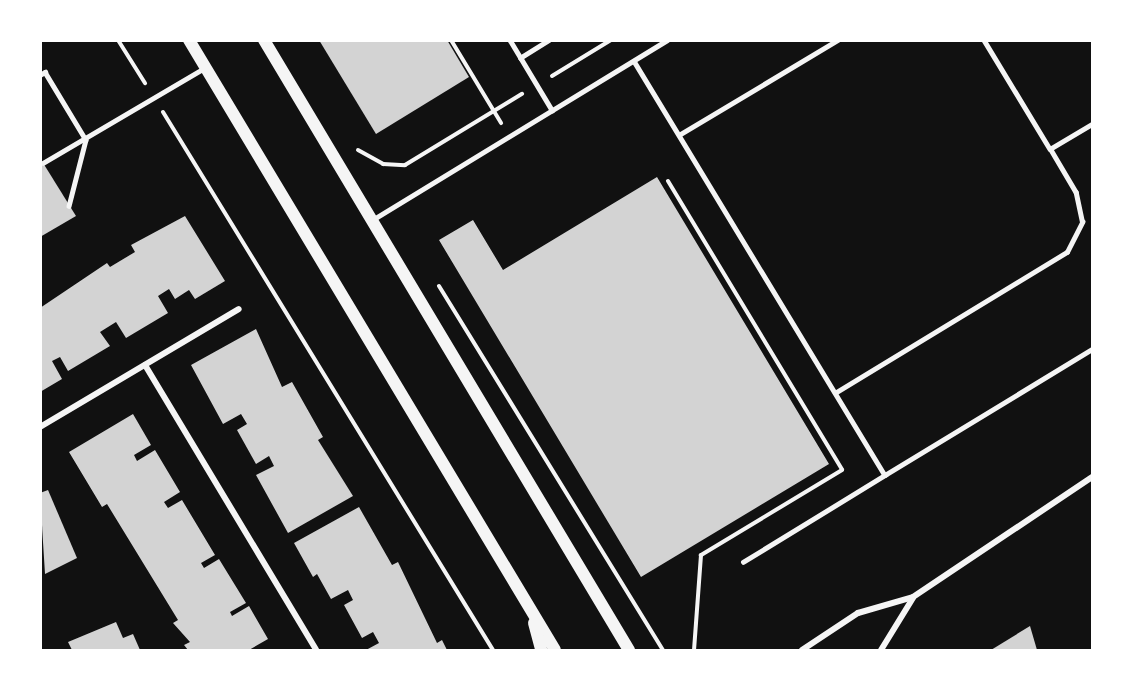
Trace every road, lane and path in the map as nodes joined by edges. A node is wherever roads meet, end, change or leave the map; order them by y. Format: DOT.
graph roads {
  1 [pos="118,40"];
  2 [pos="189,40"];
  3 [pos="264,40"];
  4 [pos="451,40"];
  5 [pos="510,40"];
  6 [pos="549,40"];
  7 [pos="611,40"];
  8 [pos="667,40"];
  9 [pos="838,40"];
  10 [pos="984,40"];
  11 [pos="520,58"];
  12 [pos="634,61"];
  13 [pos="40,65"];
  14 [pos="205,67"];
  15 [pos="43,74"];
  16 [pos="537,85"];
  17 [pos="154,98"];
  18 [pos="552,110"];
  19 [pos="494,111"];
  20 [pos="1092,124"];
  21 [pos="679,135"];
  22 [pos="509,137"];
  23 [pos="86,140"];
  24 [pos="352,140"];
  25 [pos="1050,149"];
  26 [pos="358,150"];
  27 [pos="43,163"];
  28 [pos="369,169"];
  29 [pos="668,181"];
  30 [pos="69,206"];
  31 [pos="372,220"];
  32 [pos="435,278"];
  33 [pos="239,309"];
  34 [pos="1092,349"];
  35 [pos="145,365"];
  36 [pos="835,393"];
  37 [pos="40,427"];
  38 [pos="885,475"];
  39 [pos="1092,477"];
  40 [pos="743,562"];
  41 [pos="914,597"];
  42 [pos="532,613"];
  43 [pos="316,651"];
  44 [pos="493,651"];
  45 [pos="540,651"];
  46 [pos="555,651"];
  47 [pos="629,651"];
  48 [pos="663,651"];
  49 [pos="693,651"];
  50 [pos="802,651"];
  51 [pos="881,651"];
  1 -- 17 [label="path"];
  2 -- 14 [label="main road"];
  3 -- 31 [label="main road"];
  4 -- 19 [label="path"];
  5 -- 11 [label="lane"];
  6 -- 11 [label="lane"];
  7 -- 16 [label="path"];
  8 -- 12 [label="lane"];
  9 -- 21 [label="lane"];
  10 -- 25 [label="lane"];
  11 -- 16 [label="lane"];
  12 -- 18 [label="lane"];
  12 -- 21 [label="lane"];
  13 -- 15 [label="lane"];
  14 -- 17 [label="lane"];
  14 -- 42 [label="main road"];
  15 -- 23 [label="lane"];
  16 -- 18 [label="lane"];
  16 -- 19 [label="path"];
  17 -- 23 [label="lane"];
  17 -- 44 [label="path"];
  18 -- 22 [label="lane"];
  19 -- 22 [label="path"];
  19 -- 26 [label="path"];
  20 -- 25 [label="lane"];
  21 -- 36 [label="lane"];
  22 -- 31 [label="lane"];
  23 -- 27 [label="lane"];
  23 -- 30 [label="lane"];
  24 -- 26 [label="path"];
  25 -- 36 [label="lane"];
  26 -- 28 [label="path"];
  29 -- 49 [label="path"];
  31 -- 47 [label="main road"];
  32 -- 48 [label="path"];
  33 -- 35 [label="street"];
  34 -- 38 [label="lane"];
  35 -- 37 [label="street"];
  35 -- 43 [label="street"];
  36 -- 38 [label="lane"];
  38 -- 40 [label="lane"];
  39 -- 41 [label="street"];
  41 -- 50 [label="street"];
  41 -- 51 [label="street"];
  42 -- 45 [label="main road"];
  42 -- 46 [label="main road"];
}
